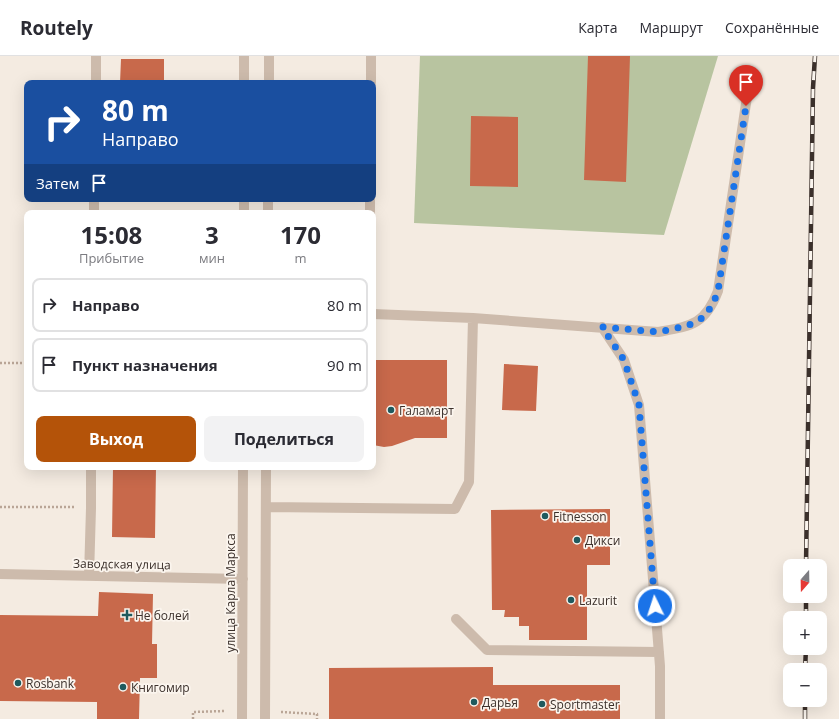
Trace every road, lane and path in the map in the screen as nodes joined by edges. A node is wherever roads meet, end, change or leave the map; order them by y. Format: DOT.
graph roads {
  1 [pos="96,56"];
  2 [pos="244,56"];
  3 [pos="269,56"];
  4 [pos="371,56"];
  5 [pos="96,80"];
  6 [pos="244,80"];
  7 [pos="269,80"];
  8 [pos="371,80"];
  9 [pos="748,90"];
  10 [pos="376,314"];
  11 [pos="473,318"];
  12 [pos="602,327"];
  13 [pos="0,363"];
  14 [pos="24,363"];
  15 [pos="91,470"];
  16 [pos="243,470"];
  17 [pos="266,470"];
  18 [pos="0,507"];
  19 [pos="91,508"];
  20 [pos="266,508"];
  21 [pos="0,574"];
  22 [pos="89,576"];
  23 [pos="243,579"];
  24 [pos="456,619"];
  25 [pos="659,652"];
  26 [pos="193,712"];
  27 [pos="318,714"];
  28 [pos="193,719"];
  29 [pos="242,719"];
  30 [pos="265,719"];
  31 [pos="317,719"];
  32 [pos="660,719"];
  1 -- 5 [label="street"];
  2 -- 6 [label="street"];
  3 -- 7 [label="street"];
  4 -- 8 [label="street"];
  9 -- 12 [label="street"];
  10 -- 11 [label="street"];
  11 -- 12 [label="street"];
  11 -- 20 [label="street"];
  12 -- 25 [label="street"];
  13 -- 14 [label="path"];
  15 -- 19 [label="street"];
  16 -- 23 [label="street, улица Карла Маркса"];
  17 -- 20 [label="street"];
  18 -- 19 [label="path"];
  19 -- 22 [label="street"];
  20 -- 30 [label="street"];
  21 -- 22 [label="street, Заводская улица"];
  22 -- 23 [label="street, Заводская улица"];
  23 -- 29 [label="street, улица Карла Маркса"];
  24 -- 25 [label="street"];
  25 -- 32 [label="street"];
  26 -- 28 [label="path"];
  27 -- 31 [label="path"];
}
